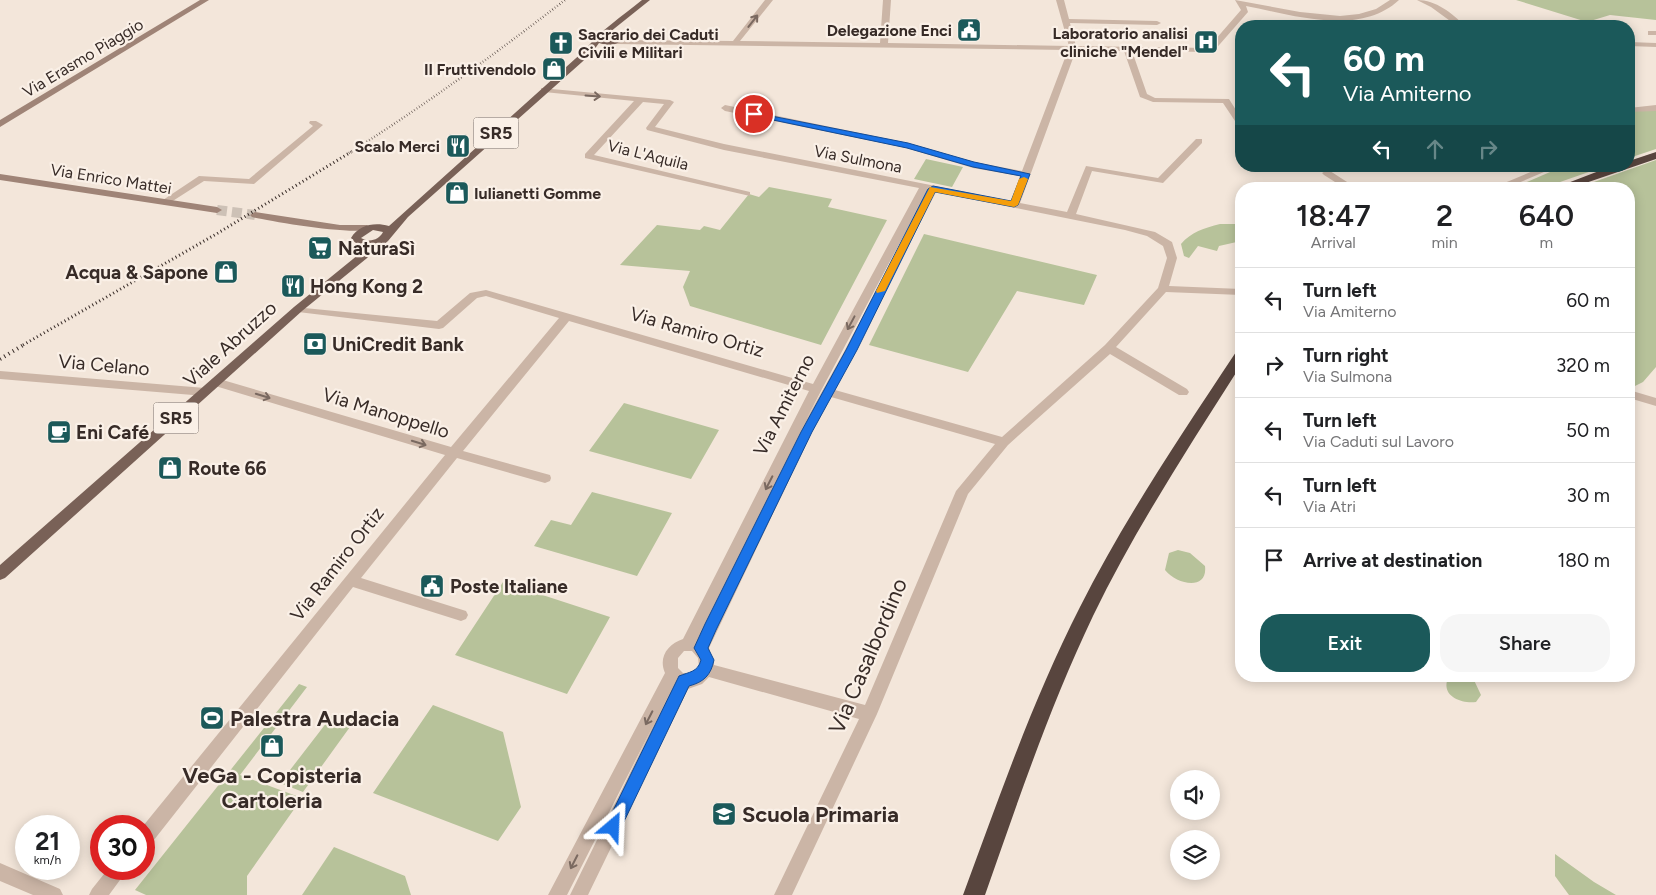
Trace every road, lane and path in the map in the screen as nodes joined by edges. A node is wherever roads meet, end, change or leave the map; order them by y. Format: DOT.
graph roads {
  1 [pos="205,0"];
  2 [pos="646,0"];
  3 [pos="769,0"];
  4 [pos="887,0"];
  5 [pos="1060,0"];
  6 [pos="1395,0"];
  7 [pos="1421,0"];
  8 [pos="1240,2"];
  9 [pos="1066,20"];
  10 [pos="1236,20"];
  11 [pos="1453,20"];
  12 [pos="1235,21"];
  13 [pos="1157,23"];
  14 [pos="618,24"];
  15 [pos="617,37"];
  16 [pos="601,39"];
  17 [pos="736,42"];
  18 [pos="1635,44"];
  19 [pos="884,45"];
  20 [pos="1656,45"];
  21 [pos="1073,48"];
  22 [pos="1127,49"];
  23 [pos="544,90"];
  24 [pos="641,99"];
  25 [pos="725,108"];
  26 [pos="1656,108"];
  27 [pos="1635,110"];
  28 [pos="1235,114"];
  29 [pos="313,122"];
  30 [pos="0,124"];
  31 [pos="1199,141"];
  32 [pos="1656,155"];
  33 [pos="1635,162"];
  34 [pos="1539,172"];
  35 [pos="1606,172"];
  36 [pos="1327,173"];
  37 [pos="1026,174"];
  38 [pos="0,177"];
  39 [pos="1342,182"];
  40 [pos="1513,182"];
  41 [pos="1577,182"];
  42 [pos="928,188"];
  43 [pos="747,194"];
  44 [pos="165,202"];
  45 [pos="1014,205"];
  46 [pos="217,210"];
  47 [pos="405,215"];
  48 [pos="1071,215"];
  49 [pos="255,216"];
  50 [pos="379,226"];
  51 [pos="340,228"];
  52 [pos="367,228"];
  53 [pos="385,236"];
  54 [pos="358,239"];
  55 [pos="352,262"];
  56 [pos="1163,289"];
  57 [pos="1235,292"];
  58 [pos="298,308"];
  59 [pos="566,317"];
  60 [pos="1109,348"];
  61 [pos="1235,364"];
  62 [pos="0,376"];
  63 [pos="216,382"];
  64 [pos="822,390"];
  65 [pos="205,392"];
  66 [pos="1183,392"];
  67 [pos="1635,396"];
  68 [pos="1656,402"];
  69 [pos="1004,442"];
  70 [pos="455,454"];
  71 [pos="545,478"];
  72 [pos="0,574"];
  73 [pos="352,581"];
  74 [pos="461,615"];
  75 [pos="694,647"];
  76 [pos="705,669"];
  77 [pos="678,677"];
  78 [pos="869,714"];
  79 [pos="155,825"];
  80 [pos="0,872"];
  81 [pos="110,880"];
  82 [pos="54,895"];
  83 [pos="98,895"];
  84 [pos="557,895"];
  85 [pos="579,895"];
  86 [pos="784,895"];
  87 [pos="974,895"];
  1 -- 30 [label="street, Via Erasmo Piaggio"];
  2 -- 14 [label="main road, Viale Abruzzo / SR5"];
  17 -- 3 [label="street, one-way"];
  4 -- 19 [label="street"];
  5 -- 9 [label="street"];
  6 -- 8 [label="street"];
  7 -- 11 [label="street"];
  8 -- 10 [label="street"];
  9 -- 13 [label="street"];
  9 -- 21 [label="street"];
  12 -- 22 [label="street"];
  14 -- 15 [label="main road"];
  14 -- 16 [label="main road, Viale Abruzzo / SR5"];
  15 -- 16 [label="main road, SR5"];
  15 -- 17 [label="street"];
  16 -- 23 [label="main road, Viale Abruzzo / SR5"];
  17 -- 19 [label="street"];
  18 -- 20 [label="street"];
  19 -- 21 [label="street"];
  21 -- 22 [label="street"];
  21 -- 37 [label="street"];
  22 -- 28 [label="street"];
  23 -- 24 [label="street, Via Sulmona, one-way"];
  23 -- 47 [label="main road, Viale Abruzzo / SR5"];
  24 -- 42 [label="street, Via Sulmona"];
  24 -- 43 [label="street, Via L'Aquila"];
  25 -- 37 [label="street"];
  26 -- 27 [label="street"];
  29 -- 44 [label="street"];
  31 -- 48 [label="street"];
  32 -- 33 [label="highway"];
  34 -- 40 [label="street"];
  35 -- 41 [label="highway"];
  36 -- 39 [label="street"];
  37 -- 45 [label="street"];
  38 -- 44 [label="street, Via Enrico Mattei"];
  42 -- 45 [label="street, Via Sulmona"];
  42 -- 64 [label="street, Via Amiterno"];
  44 -- 46 [label="street, Via Enrico Mattei"];
  45 -- 48 [label="street, Via Sulmona"];
  47 -- 50 [label="main road, Viale Abruzzo / SR5"];
  47 -- 53 [label="main road, Viale Abruzzo / SR5"];
  48 -- 56 [label="street, Via Sulmona"];
  49 -- 51 [label="street"];
  50 -- 52 [label="main road, SR5"];
  50 -- 53 [label="main road"];
  51 -- 52 [label="street"];
  51 -- 54 [label="street"];
  52 -- 54 [label="main road, SR5"];
  53 -- 54 [label="main road"];
  53 -- 55 [label="main road, Viale Abruzzo / SR5"];
  54 -- 55 [label="main road, Viale Abruzzo / SR5"];
  55 -- 58 [label="main road, Viale Abruzzo / SR5"];
  56 -- 57 [label="street"];
  56 -- 60 [label="street, Via Casalbordino"];
  58 -- 59 [label="street, Via Ramiro Ortiz"];
  58 -- 63 [label="main road, Viale Abruzzo / SR5"];
  59 -- 64 [label="street, Via Ramiro Ortiz"];
  59 -- 70 [label="street, Via Ramiro Ortiz"];
  60 -- 66 [label="street"];
  60 -- 69 [label="street, Via Casalbordino"];
  61 -- 87 [label="highway"];
  62 -- 65 [label="street, Via Celano"];
  63 -- 65 [label="main road, Viale Abruzzo / SR5"];
  63 -- 70 [label="street, Via Manoppello, one-way"];
  64 -- 69 [label="street"];
  64 -- 75 [label="street, Via Amiterno"];
  65 -- 72 [label="main road, Viale Abruzzo / SR5"];
  67 -- 68 [label="street"];
  69 -- 78 [label="street, Via Casalbordino"];
  70 -- 71 [label="street, Via Manoppello"];
  70 -- 73 [label="street, Via Ramiro Ortiz"];
  73 -- 74 [label="street"];
  73 -- 79 [label="street, Via Ramiro Ortiz"];
  75 -- 76 [label="street"];
  75 -- 77 [label="street"];
  76 -- 77 [label="street"];
  76 -- 78 [label="street"];
  77 -- 84 [label="street, one-way"];
  77 -- 85 [label="street"];
  78 -- 86 [label="street, Via Casalbordino"];
  80 -- 82 [label="street"];
  81 -- 83 [label="street"];
}
